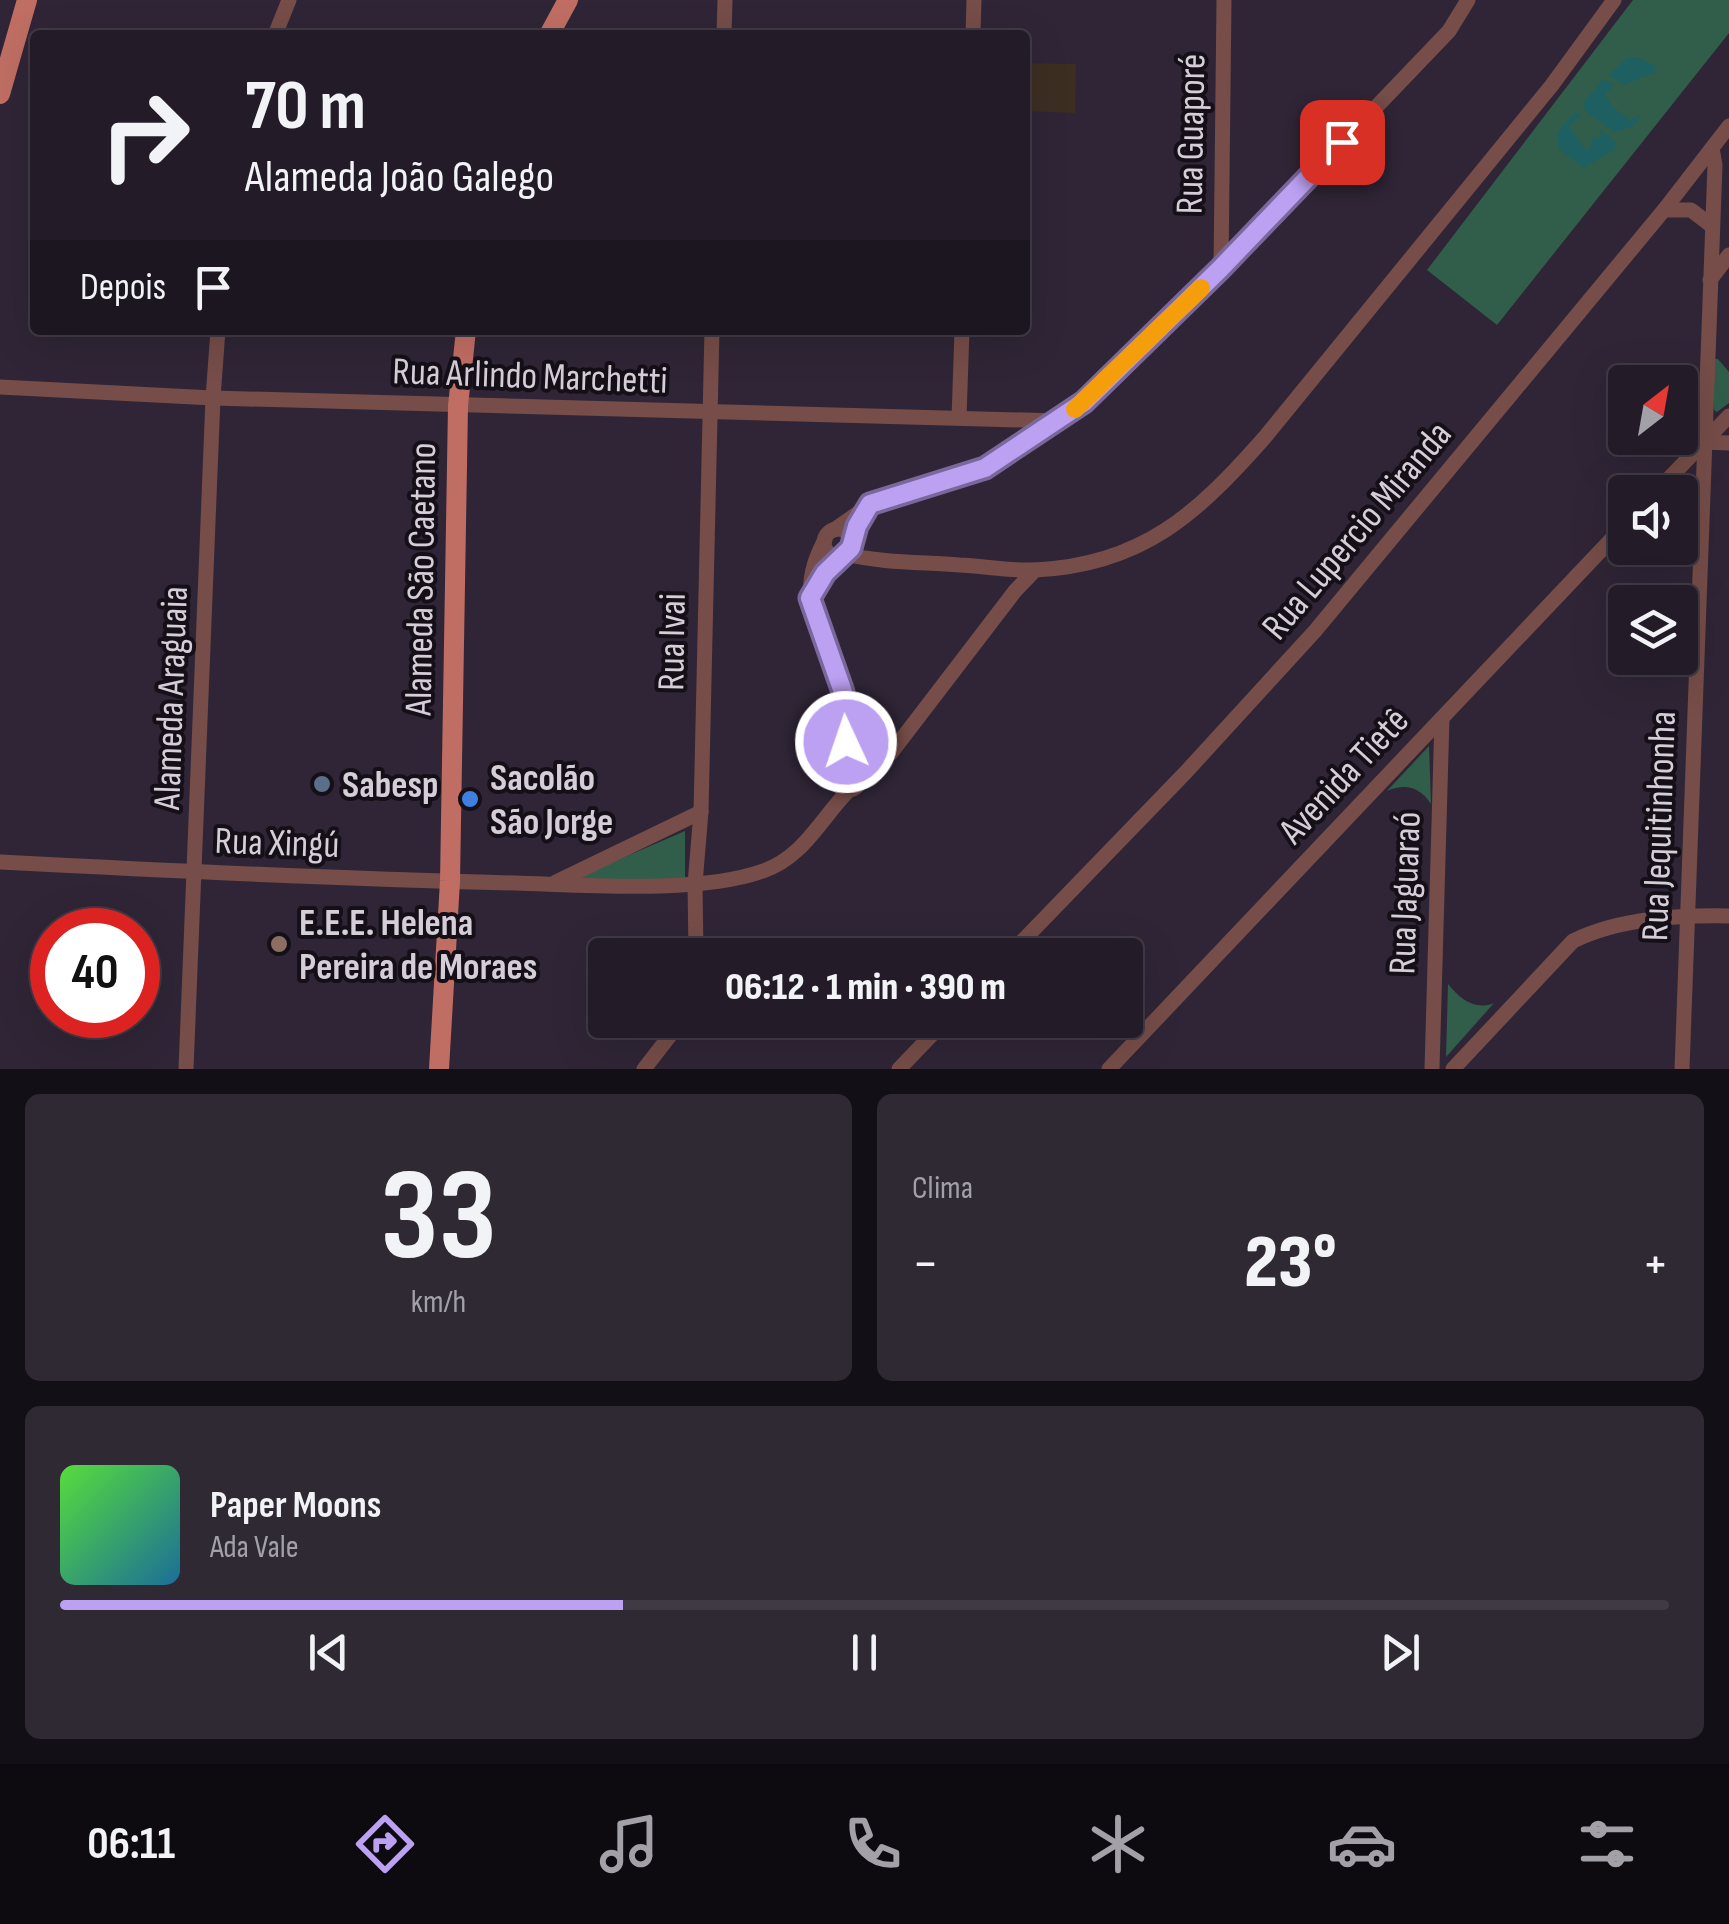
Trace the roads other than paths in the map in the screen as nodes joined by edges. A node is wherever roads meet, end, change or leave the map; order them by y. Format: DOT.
graph roads {
  1 [pos="26,0"];
  2 [pos="288,0"];
  3 [pos="568,0"];
  4 [pos="725,0"];
  5 [pos="974,0"];
  6 [pos="1224,0"];
  7 [pos="1468,0"];
  8 [pos="1614,0"];
  9 [pos="277,30"];
  10 [pos="552,30"];
  11 [pos="724,30"];
  12 [pos="973,30"];
  13 [pos="0,94"];
  14 [pos="1729,126"];
  15 [pos="1712,148"];
  16 [pos="1664,210"];
  17 [pos="1712,226"];
  18 [pos="1729,255"];
  19 [pos="1220,269"];
  20 [pos="1710,280"];
  21 [pos="218,335"];
  22 [pos="465,335"];
  23 [pos="712,335"];
  24 [pos="962,335"];
  25 [pos="0,387"];
  26 [pos="212,398"];
  27 [pos="458,406"];
  28 [pos="708,412"];
  29 [pos="1729,416"];
  30 [pos="959,418"];
  31 [pos="1058,421"];
  32 [pos="1704,442"];
  33 [pos="1729,442"];
  34 [pos="1672,475"];
  35 [pos="870,504"];
  36 [pos="829,535"];
  37 [pos="1608,543"];
  38 [pos="847,548"];
  39 [pos="1035,570"];
  40 [pos="810,598"];
  41 [pos="1442,718"];
  42 [pos="849,776"];
  43 [pos="700,812"];
  44 [pos="0,862"];
  45 [pos="196,872"];
  46 [pos="450,882"];
  47 [pos="552,884"];
  48 [pos="695,884"];
  49 [pos="1687,915"];
  50 [pos="1729,916"];
  51 [pos="696,938"];
  52 [pos="1025,938"];
  53 [pos="668,1038"];
  54 [pos="928,1038"];
  55 [pos="186,1069"];
  56 [pos="439,1069"];
  57 [pos="644,1069"];
  58 [pos="898,1069"];
  59 [pos="1109,1069"];
  60 [pos="1432,1069"];
  61 [pos="1452,1069"];
  62 [pos="1682,1069"];
  1 -- 13 [label="main road"];
  2 -- 9 [label="street"];
  3 -- 10 [label="main road"];
  4 -- 11 [label="street"];
  5 -- 12 [label="street"];
  6 -- 19 [label="street, Rua Guaporé"];
  7 -- 19 [label="street"];
  8 -- 39 [label="street"];
  14 -- 15 [label="street, Rua Lupercio Miranda"];
  15 -- 16 [label="street, Rua Lupercio Miranda"];
  15 -- 17 [label="street, Rua Jequitinhonha"];
  16 -- 17 [label="street"];
  16 -- 52 [label="street, Rua Lupercio Miranda"];
  17 -- 20 [label="street, Rua Jequitinhonha"];
  18 -- 20 [label="street"];
  19 -- 31 [label="street"];
  20 -- 32 [label="street, Rua Jequitinhonha"];
  21 -- 26 [label="street, Alameda Araguaia"];
  22 -- 27 [label="main road, Alameda São Caetano"];
  23 -- 28 [label="street, Rua Ivai"];
  24 -- 30 [label="street"];
  25 -- 26 [label="street, Rua Arlindo Marchetti"];
  26 -- 27 [label="street, Rua Arlindo Marchetti"];
  26 -- 45 [label="street, Alameda Araguaia"];
  27 -- 28 [label="street, Rua Arlindo Marchetti"];
  27 -- 46 [label="main road, Alameda São Caetano"];
  28 -- 30 [label="street, Rua Arlindo Marchetti"];
  28 -- 43 [label="street, Rua Ivai"];
  29 -- 32 [label="street"];
  30 -- 31 [label="street, Rua Arlindo Marchetti"];
  31 -- 35 [label="street"];
  32 -- 33 [label="street"];
  32 -- 34 [label="street"];
  32 -- 49 [label="street, Rua Jequitinhonha"];
  35 -- 36 [label="street"];
  35 -- 38 [label="street"];
  36 -- 38 [label="street"];
  36 -- 38 [label="street"];
  36 -- 40 [label="street"];
  37 -- 41 [label="street, Avenida Tietê"];
  38 -- 39 [label="street"];
  38 -- 40 [label="street"];
  39 -- 42 [label="street, Rua Xingú"];
  40 -- 42 [label="street"];
  41 -- 59 [label="street, Avenida Tietê"];
  41 -- 60 [label="street, Rua Jaguaraó"];
  42 -- 48 [label="street, Rua Xingú"];
  43 -- 47 [label="street, Rua Xingú"];
  43 -- 48 [label="street, Rua Ivai"];
  44 -- 45 [label="street, Rua Xingú"];
  45 -- 46 [label="street, Rua Xingú"];
  45 -- 55 [label="street, Alameda Araguaia"];
  46 -- 47 [label="street, Rua Xingú"];
  46 -- 56 [label="main road, Alameda São Caetano"];
  47 -- 48 [label="street, Rua Xingú"];
  48 -- 51 [label="street, Rua Ivai"];
  49 -- 50 [label="street"];
  49 -- 61 [label="street"];
  49 -- 62 [label="street, Rua Jequitinhonha"];
  53 -- 57 [label="street"];
  54 -- 58 [label="street"];
}
